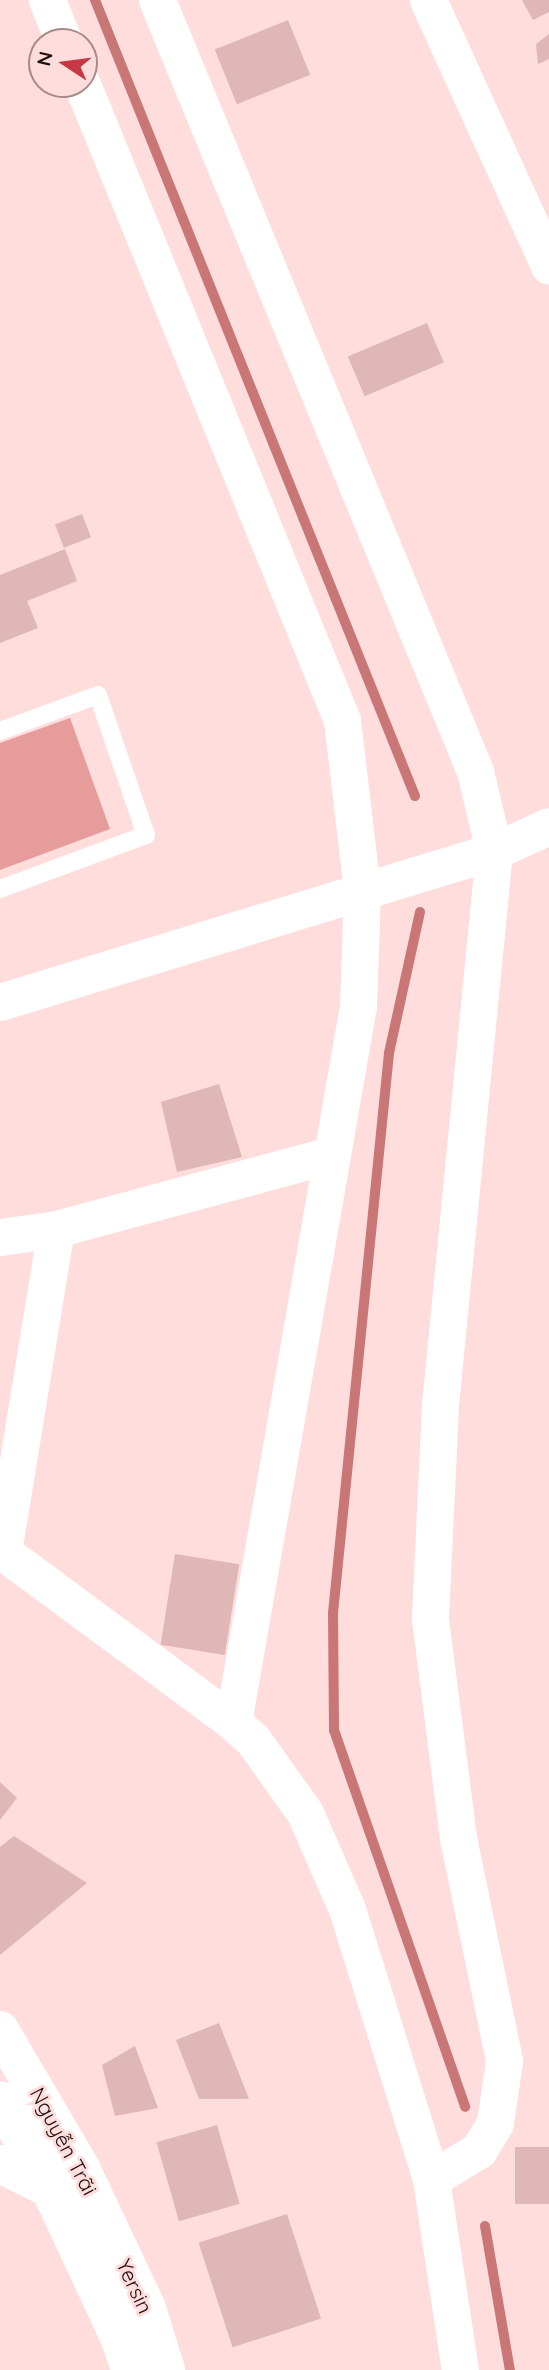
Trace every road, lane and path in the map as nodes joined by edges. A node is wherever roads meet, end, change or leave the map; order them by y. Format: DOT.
graph roads {
  1 [pos="47,0"];
  2 [pos="157,0"];
  3 [pos="428,0"];
  4 [pos="58,28"];
  5 [pos="88,98"];
  6 [pos="549,266"];
  7 [pos="0,732"];
  8 [pos="549,826"];
  9 [pos="494,851"];
  10 [pos="0,889"];
  11 [pos="362,891"];
  12 [pos="0,1002"];
  13 [pos="331,1155"];
  14 [pos="56,1229"];
  15 [pos="0,1237"];
  16 [pos="2,1551"];
  17 [pos="233,1723"];
  18 [pos="0,2030"];
  19 [pos="0,2100"];
  20 [pos="0,2164"];
  21 [pos="431,2179"];
  22 [pos="50,2189"];
  23 [pos="122,2255"];
  24 [pos="130,2370"];
  25 [pos="166,2370"];
  26 [pos="460,2370"];
  1 -- 4 [label="street"];
  2 -- 9 [label="street"];
  3 -- 6 [label="street"];
  5 -- 11 [label="street"];
  7 -- 10 [label="lane"];
  8 -- 9 [label="street"];
  9 -- 11 [label="street"];
  9 -- 21 [label="street"];
  11 -- 12 [label="street"];
  11 -- 13 [label="street"];
  13 -- 14 [label="street"];
  13 -- 17 [label="street"];
  14 -- 15 [label="street"];
  14 -- 16 [label="street"];
  16 -- 17 [label="street"];
  17 -- 21 [label="street"];
  18 -- 23 [label="main road, Nguyễn Trãi"];
  19 -- 22 [label="main road, Nguyễn Trãi"];
  20 -- 22 [label="main road, Yersin"];
  21 -- 26 [label="street"];
  22 -- 23 [label="main road, Yersin"];
  22 -- 24 [label="main road, Yersin"];
  23 -- 25 [label="main road, Yersin"];
}
